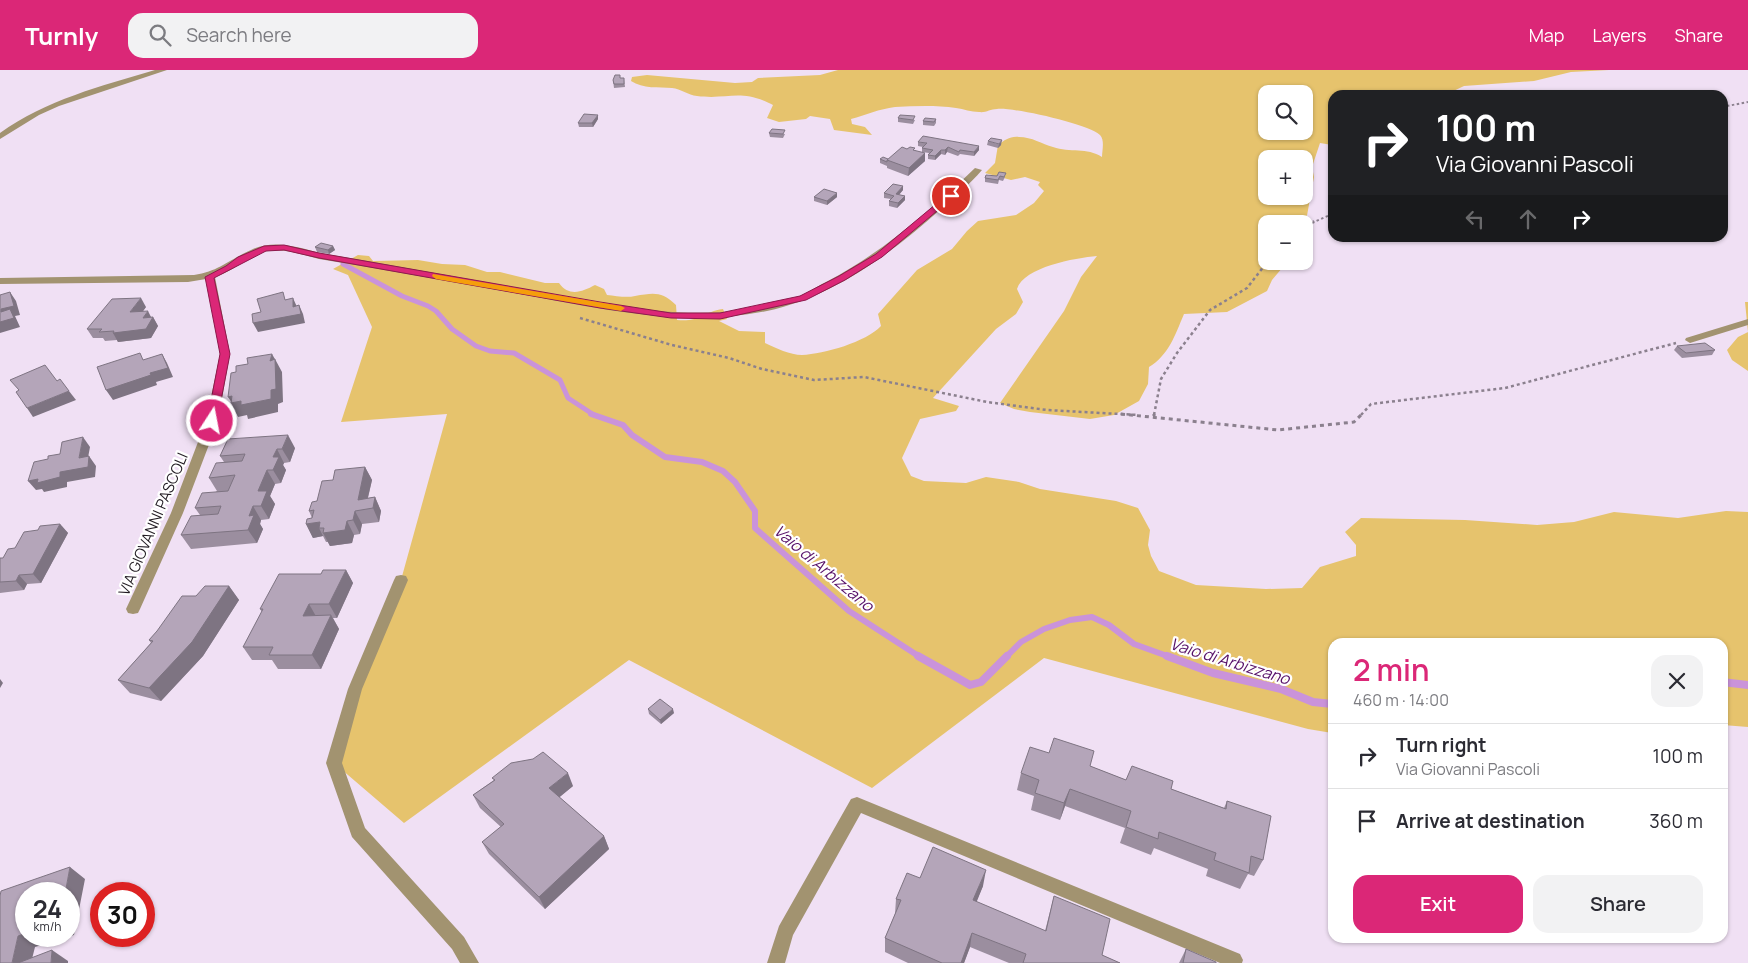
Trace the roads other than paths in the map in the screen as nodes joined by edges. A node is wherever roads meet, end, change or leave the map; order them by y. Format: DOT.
graph roads {
  1 [pos="162,70"];
  2 [pos="0,137"];
  3 [pos="978,170"];
  4 [pos="210,277"];
  5 [pos="0,280"];
  6 [pos="1748,322"];
  7 [pos="1690,340"];
  8 [pos="401,580"];
  9 [pos="133,609"];
  10 [pos="1234,960"];
  11 [pos="470,963"];
  12 [pos="776,963"];
  1 -- 2 [label="street"];
  3 -- 4 [label="street"];
  4 -- 5 [label="street"];
  4 -- 9 [label="street, VIA GIOVANNI PASCOLI"];
  6 -- 7 [label="street"];
  8 -- 11 [label="street"];
  10 -- 12 [label="street"];
}
